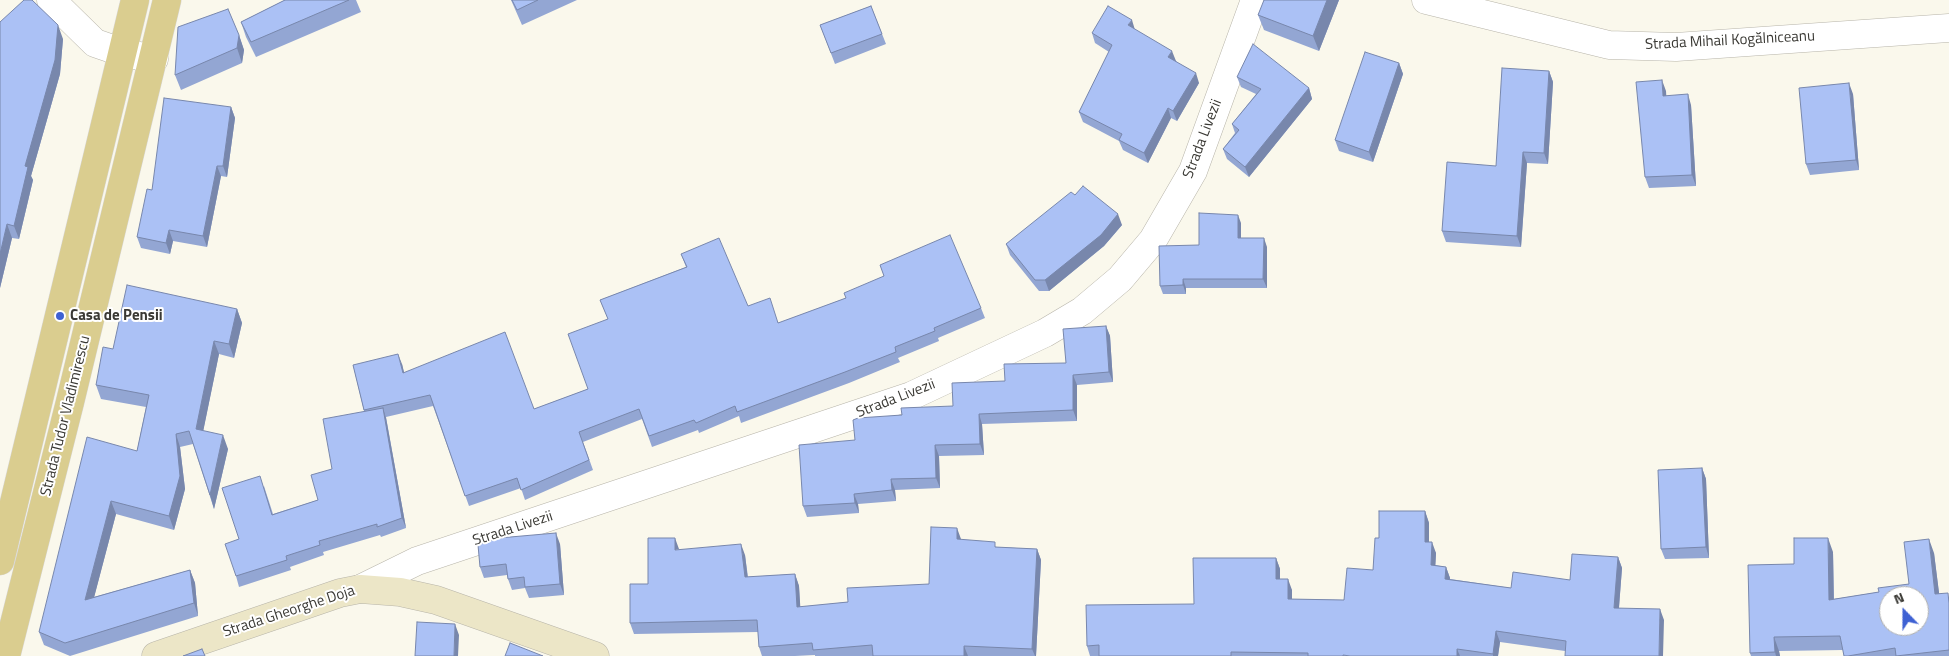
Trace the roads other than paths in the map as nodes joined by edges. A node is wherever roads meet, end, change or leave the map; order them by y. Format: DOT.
graph roads {
  1 [pos="51,0"];
  2 [pos="135,0"];
  3 [pos="167,0"];
  4 [pos="1255,0"];
  5 [pos="1426,0"];
  6 [pos="1949,28"];
  7 [pos="124,53"];
  8 [pos="154,59"];
  9 [pos="0,561"];
  10 [pos="360,589"];
  11 [pos="6,656"];
  12 [pos="156,656"];
  13 [pos="595,656"];
  1 -- 7 [label="street"];
  2 -- 7 [label="main road, Strada Tudor Vladimirescu"];
  3 -- 8 [label="main road, Strada Tudor Vladimirescu"];
  4 -- 10 [label="street, Strada Livezii"];
  5 -- 6 [label="street, Strada Mihail Kogălniceanu"];
  7 -- 8 [label="street"];
  7 -- 9 [label="main road, Strada Tudor Vladimirescu"];
  8 -- 11 [label="main road, Strada Tudor Vladimirescu"];
  10 -- 12 [label="street, Strada Gheorghe Doja"];
  10 -- 13 [label="street, Strada Gheorghe Doja"];
}
